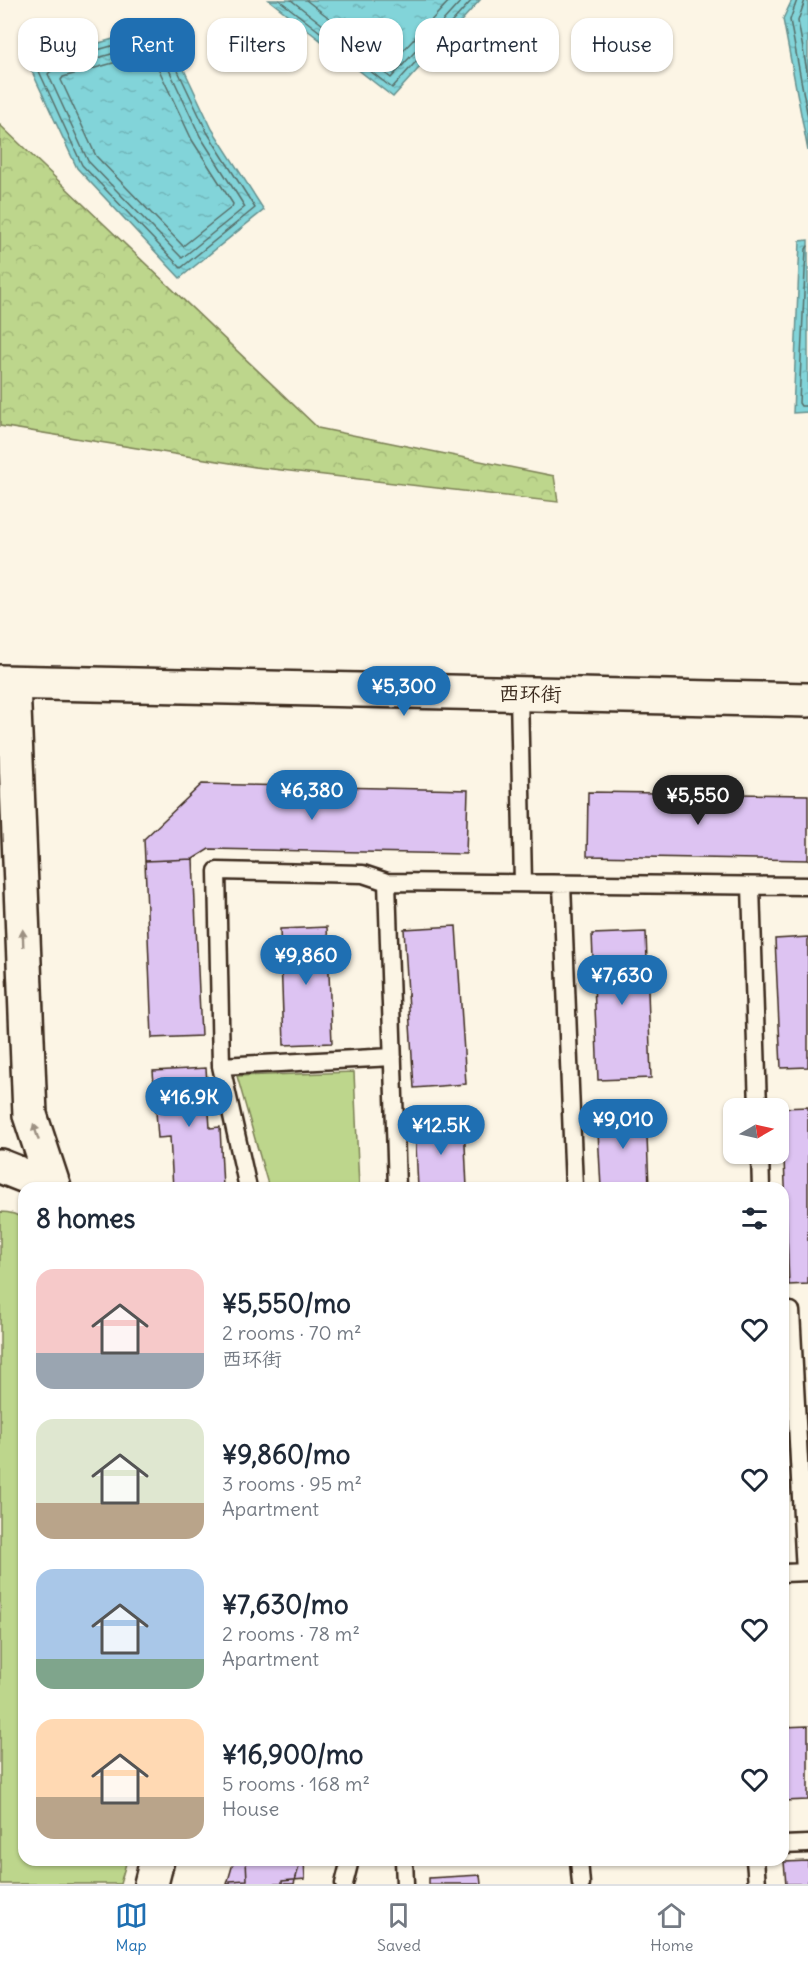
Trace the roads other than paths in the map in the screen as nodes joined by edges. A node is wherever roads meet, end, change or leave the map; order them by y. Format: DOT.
graph roads {
  1 [pos="7,682"];
  2 [pos="519,694"];
  3 [pos="808,700"];
  4 [pos="387,882"];
  5 [pos="523,883"];
  6 [pos="562,884"];
  7 [pos="751,885"];
  8 [pos="808,886"];
  9 [pos="393,1057"];
  10 [pos="221,1066"];
  11 [pos="758,1098"];
  12 [pos="760,1164"];
  13 [pos="0,1166"];
  14 [pos="35,1182"];
  15 [pos="52,1182"];
  16 [pos="247,1182"];
  17 [pos="397,1182"];
  18 [pos="574,1182"];
  19 [pos="761,1182"];
  20 [pos="794,1311"];
  21 [pos="806,1572"];
  22 [pos="789,1573"];
  23 [pos="808,1844"];
  24 [pos="789,1845"];
  25 [pos="156,1866"];
  26 [pos="348,1866"];
  27 [pos="405,1866"];
  28 [pos="580,1866"];
  29 [pos="756,1866"];
  30 [pos="151,1884"];
  31 [pos="344,1884"];
  32 [pos="405,1884"];
  33 [pos="581,1884"];
  34 [pos="757,1884"];
  1 -- 2 [label="main road, 西环街"];
  15 -- 1 [label="main road, one-way"];
  2 -- 3 [label="main road, 西环街"];
  2 -- 5 [label="lane"];
  4 -- 5 [label="lane"];
  4 -- 9 [label="lane"];
  4 -- 10 [label="lane"];
  5 -- 6 [label="lane"];
  6 -- 7 [label="lane"];
  6 -- 18 [label="lane"];
  7 -- 8 [label="lane"];
  7 -- 11 [label="lane"];
  9 -- 10 [label="lane"];
  9 -- 17 [label="lane"];
  10 -- 16 [label="lane"];
  12 -- 19 [label="lane"];
  13 -- 14 [label="main road"];
  20 -- 21 [label="lane"];
  21 -- 22 [label="lane"];
  23 -- 24 [label="lane"];
  25 -- 30 [label="main road"];
  26 -- 31 [label="lane"];
  27 -- 32 [label="lane"];
  28 -- 33 [label="lane"];
  29 -- 34 [label="lane"];
}
